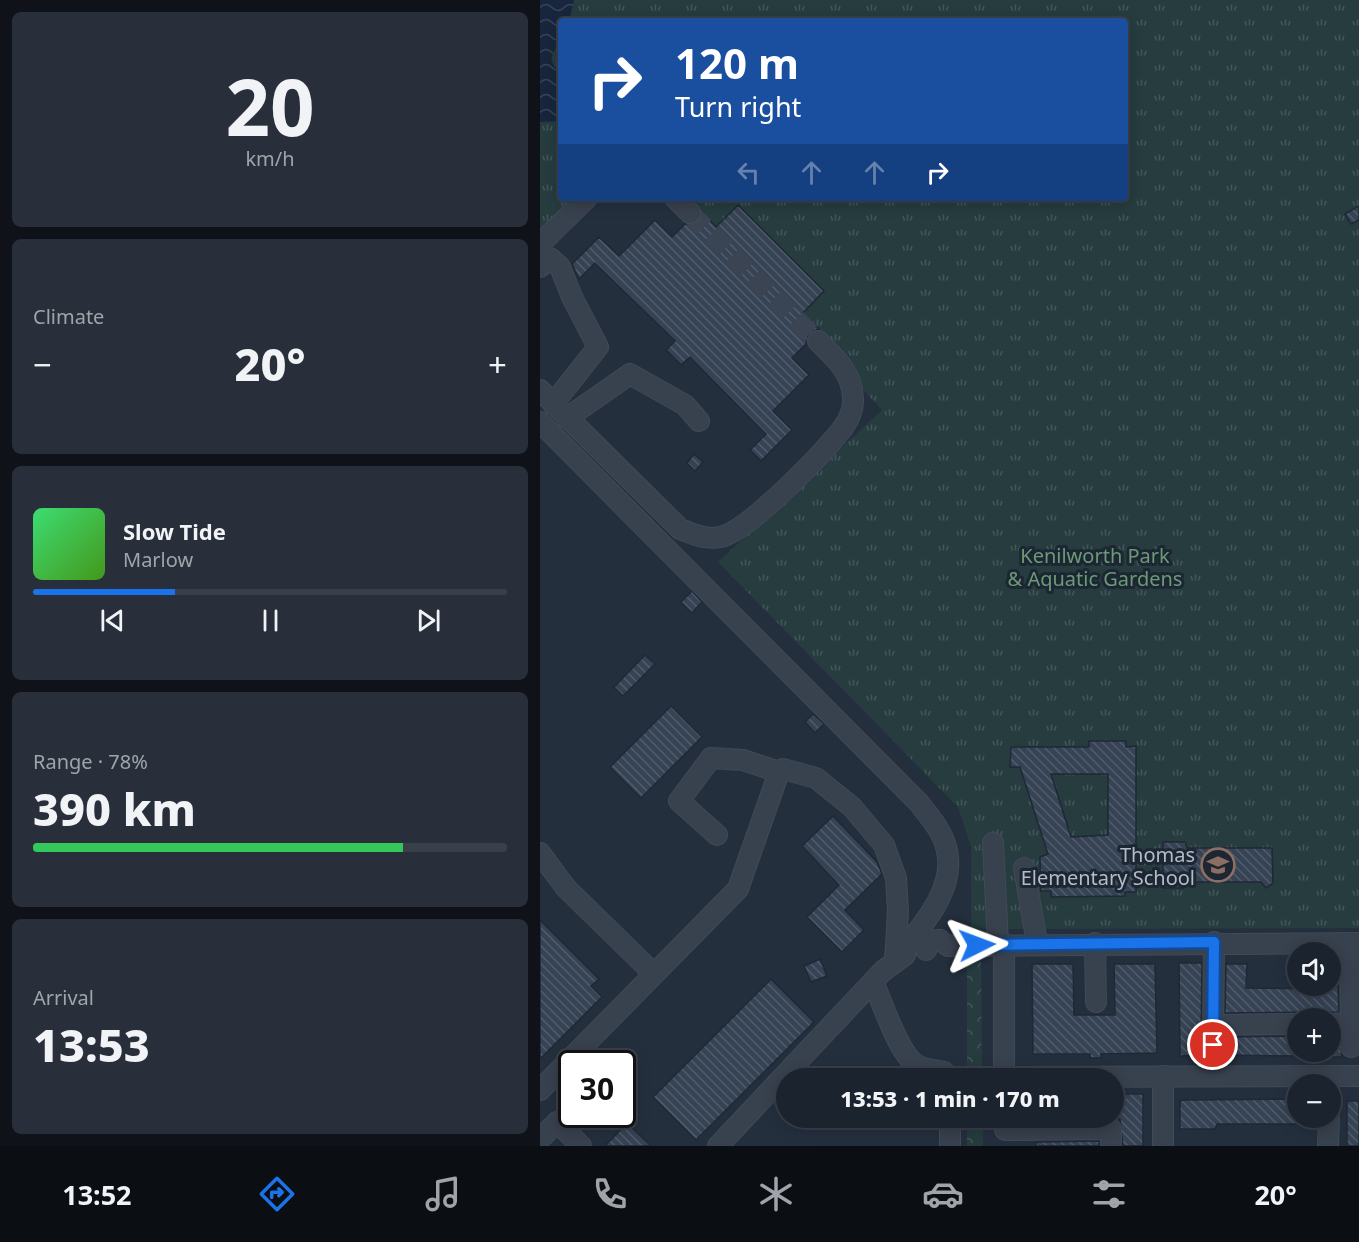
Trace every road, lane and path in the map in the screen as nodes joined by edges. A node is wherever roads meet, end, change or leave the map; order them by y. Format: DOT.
graph roads {
  1 [pos="584,201"];
  2 [pos="678,201"];
  3 [pos="690,213"];
  4 [pos="540,244"];
  5 [pos="540,267"];
  6 [pos="818,341"];
  7 [pos="547,397"];
  8 [pos="567,418"];
  9 [pos="699,421"];
  10 [pos="540,422"];
  11 [pos="779,772"];
  12 [pos="717,835"];
  13 [pos="993,843"];
  14 [pos="540,853"];
  15 [pos="1024,868"];
  16 [pos="1214,942"];
  17 [pos="1037,943"];
  18 [pos="1095,943"];
  19 [pos="1354,943"];
  20 [pos="1001,944"];
  21 [pos="895,961"];
  22 [pos="654,974"];
  23 [pos="873,982"];
  24 [pos="1096,1002"];
  25 [pos="1341,1023"];
  26 [pos="1350,1023"];
  27 [pos="1287,1024"];
  28 [pos="1214,1025"];
  29 [pos="1213,1045"];
  30 [pos="1351,1047"];
  31 [pos="923,1068"];
  32 [pos="1004,1068"];
  33 [pos="1124,1076"];
  34 [pos="1163,1076"];
  35 [pos="1359,1076"];
  36 [pos="1341,1078"];
  37 [pos="1287,1079"];
  38 [pos="542,1085"];
  39 [pos="950,1128"];
  40 [pos="1329,1128"];
  41 [pos="1005,1131"];
  42 [pos="540,1139"];
  43 [pos="1328,1145"];
  44 [pos="581,1146"];
  45 [pos="718,1146"];
  46 [pos="950,1146"];
  47 [pos="1111,1146"];
  48 [pos="1163,1146"];
  1 -- 4 [label="street"];
  2 -- 3 [label="street"];
  5 -- 7 [label="street"];
  6 -- 8 [label="street"];
  7 -- 8 [label="street"];
  8 -- 9 [label="street"];
  10 -- 21 [label="street"];
  11 -- 12 [label="street"];
  11 -- 21 [label="street"];
  11 -- 22 [label="street"];
  13 -- 20 [label="street"];
  14 -- 22 [label="street"];
  15 -- 17 [label="street"];
  16 -- 18 [label="street"];
  16 -- 19 [label="street"];
  16 -- 28 [label="street"];
  17 -- 18 [label="street"];
  17 -- 20 [label="street"];
  18 -- 24 [label="street"];
  19 -- 26 [label="street"];
  20 -- 21 [label="street"];
  20 -- 32 [label="street"];
  21 -- 23 [label="street"];
  22 -- 38 [label="street"];
  23 -- 31 [label="street"];
  23 -- 45 [label="street"];
  25 -- 26 [label="street"];
  26 -- 30 [label="street"];
  27 -- 28 [label="street"];
  28 -- 29 [label="street"];
  33 -- 34 [label="street"];
  34 -- 37 [label="street"];
  34 -- 48 [label="street"];
  35 -- 36 [label="street"];
  39 -- 46 [label="street"];
  40 -- 43 [label="street"];
  41 -- 47 [label="street"];
  42 -- 44 [label="street"];
}
